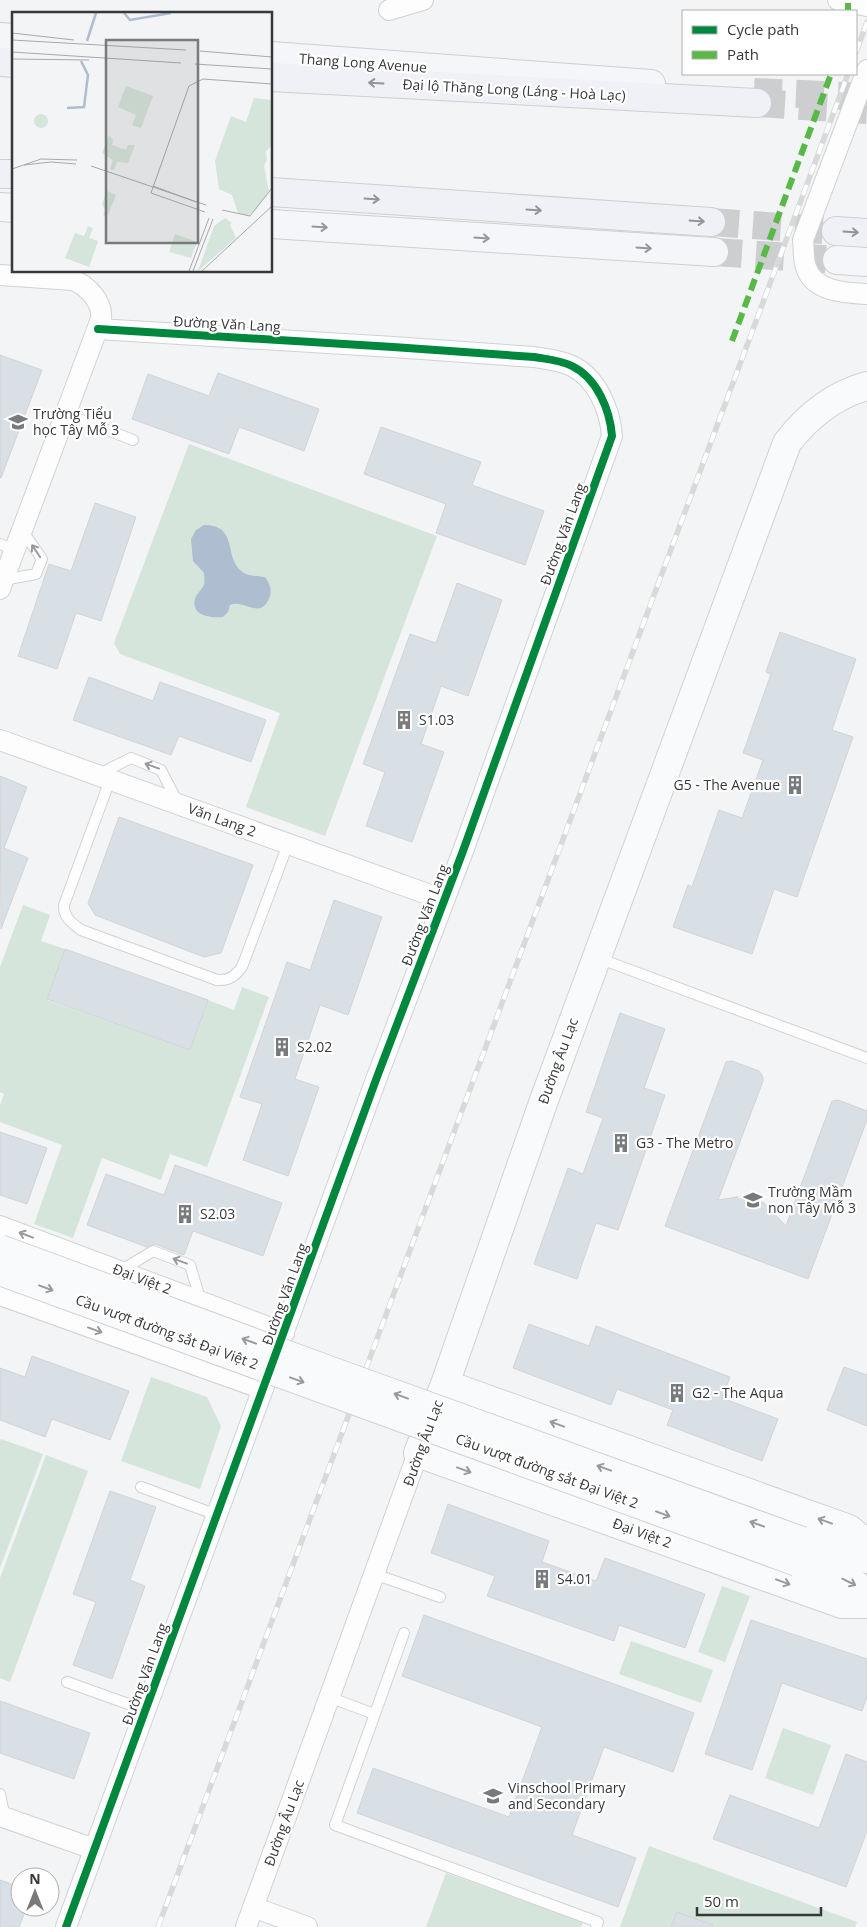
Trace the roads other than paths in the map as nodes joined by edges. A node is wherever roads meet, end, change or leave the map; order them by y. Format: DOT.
graph roads {
  1 [pos="423,0"];
  2 [pos="389,10"];
  3 [pos="272,56"];
  4 [pos="867,70"];
  5 [pos="272,77"];
  6 [pos="755,98"];
  7 [pos="272,192"];
  8 [pos="711,222"];
  9 [pos="272,224"];
  10 [pos="836,231"];
  11 [pos="867,233"];
  12 [pos="714,252"];
  13 [pos="837,260"];
  14 [pos="867,262"];
  15 [pos="0,275"];
  16 [pos="867,294"];
  17 [pos="98,329"];
  18 [pos="867,386"];
  19 [pos="66,414"];
  20 [pos="133,440"];
  21 [pos="22,530"];
  22 [pos="7,547"];
  23 [pos="2,585"];
  24 [pos="0,740"];
  25 [pos="104,777"];
  26 [pos="179,804"];
  27 [pos="288,844"];
  28 [pos="444,900"];
  29 [pos="597,957"];
  30 [pos="867,1058"];
  31 [pos="0,1226"];
  32 [pos="0,1249"];
  33 [pos="0,1271"];
  34 [pos="119,1271"];
  35 [pos="0,1295"];
  36 [pos="201,1302"];
  37 [pos="284,1333"];
  38 [pos="445,1384"];
  39 [pos="263,1390"];
  40 [pos="418,1453"];
  41 [pos="141,1487"];
  42 [pos="217,1515"];
  43 [pos="867,1544"];
  44 [pos="800,1551"];
  45 [pos="867,1559"];
  46 [pos="374,1574"];
  47 [pos="867,1593"];
  48 [pos="440,1597"];
  49 [pos="867,1604"];
  50 [pos="404,1633"];
  51 [pos="67,1682"];
  52 [pos="329,1697"];
  53 [pos="145,1710"];
  54 [pos="374,1714"];
  55 [pos="0,1794"];
  56 [pos="2,1818"];
  57 [pos="94,1849"];
  58 [pos="253,1908"];
  59 [pos="66,1927"];
  60 [pos="246,1927"];
  61 [pos="307,1927"];
  62 [pos="596,1927"];
  1 -- 2 [label="street"];
  3 -- 6 [label="main road, Thang Long Avenue"];
  4 -- 16 [label="street"];
  6 -- 5 [label="highway, Đại lộ Thăng Long (Láng - Hoà Lạc), one-way"];
  7 -- 8 [label="highway, one-way"];
  9 -- 12 [label="main road, one-way"];
  10 -- 11 [label="highway, one-way"];
  13 -- 14 [label="main road"];
  15 -- 17 [label="street"];
  17 -- 19 [label="street"];
  17 -- 28 [label="street, Đường Văn Lang"];
  18 -- 29 [label="street, Đường Âu Lạc"];
  19 -- 20 [label="lane"];
  19 -- 21 [label="street"];
  21 -- 22 [label="street"];
  23 -- 21 [label="lane, one-way"];
  22 -- 23 [label="street"];
  24 -- 25 [label="street, Văn Lang 2"];
  25 -- 26 [label="street, Văn Lang 2"];
  26 -- 25 [label="lane, one-way"];
  25 -- 27 [label="lane"];
  26 -- 27 [label="street, Văn Lang 2"];
  27 -- 28 [label="street, Văn Lang 2"];
  28 -- 37 [label="street, Đường Văn Lang"];
  29 -- 30 [label="lane"];
  29 -- 38 [label="street, Đường Âu Lạc"];
  34 -- 31 [label="street, Đại Việt 2, one-way"];
  44 -- 32 [label="street, Cầu vượt đường sắt Đại Việt 2, one-way, bridge"];
  33 -- 44 [label="street, Cầu vượt đường sắt Đại Việt 2, one-way, bridge"];
  34 -- 36 [label="street, Đại Việt 2"];
  36 -- 34 [label="lane, one-way"];
  35 -- 39 [label="street, one-way"];
  36 -- 37 [label="street, Đại Việt 2"];
  37 -- 39 [label="street, Đường Văn Lang"];
  38 -- 40 [label="street, Đường Âu Lạc"];
  43 -- 38 [label="street, one-way"];
  39 -- 42 [label="street, Đường Văn Lang"];
  40 -- 46 [label="street, Đường Âu Lạc"];
  40 -- 49 [label="street, Đại Việt 2, one-way"];
  41 -- 42 [label="lane"];
  42 -- 53 [label="street, Đường Văn Lang"];
  44 -- 45 [label="street, Cầu vượt đường sắt Đại Việt 2"];
  44 -- 47 [label="street, Cầu vượt đường sắt Đại Việt 2, one-way"];
  46 -- 48 [label="lane"];
  46 -- 52 [label="street, Đường Âu Lạc"];
  50 -- 54 [label="lane"];
  51 -- 53 [label="lane"];
  52 -- 54 [label="lane"];
  52 -- 58 [label="street, Đường Âu Lạc"];
  53 -- 57 [label="street, Đường Văn Lang"];
  54 -- 62 [label="lane"];
  55 -- 56 [label="lane"];
  56 -- 57 [label="street"];
  57 -- 59 [label="street, Đường Văn Lang"];
  58 -- 60 [label="street, Đường Âu Lạc"];
  58 -- 61 [label="street"];
}
